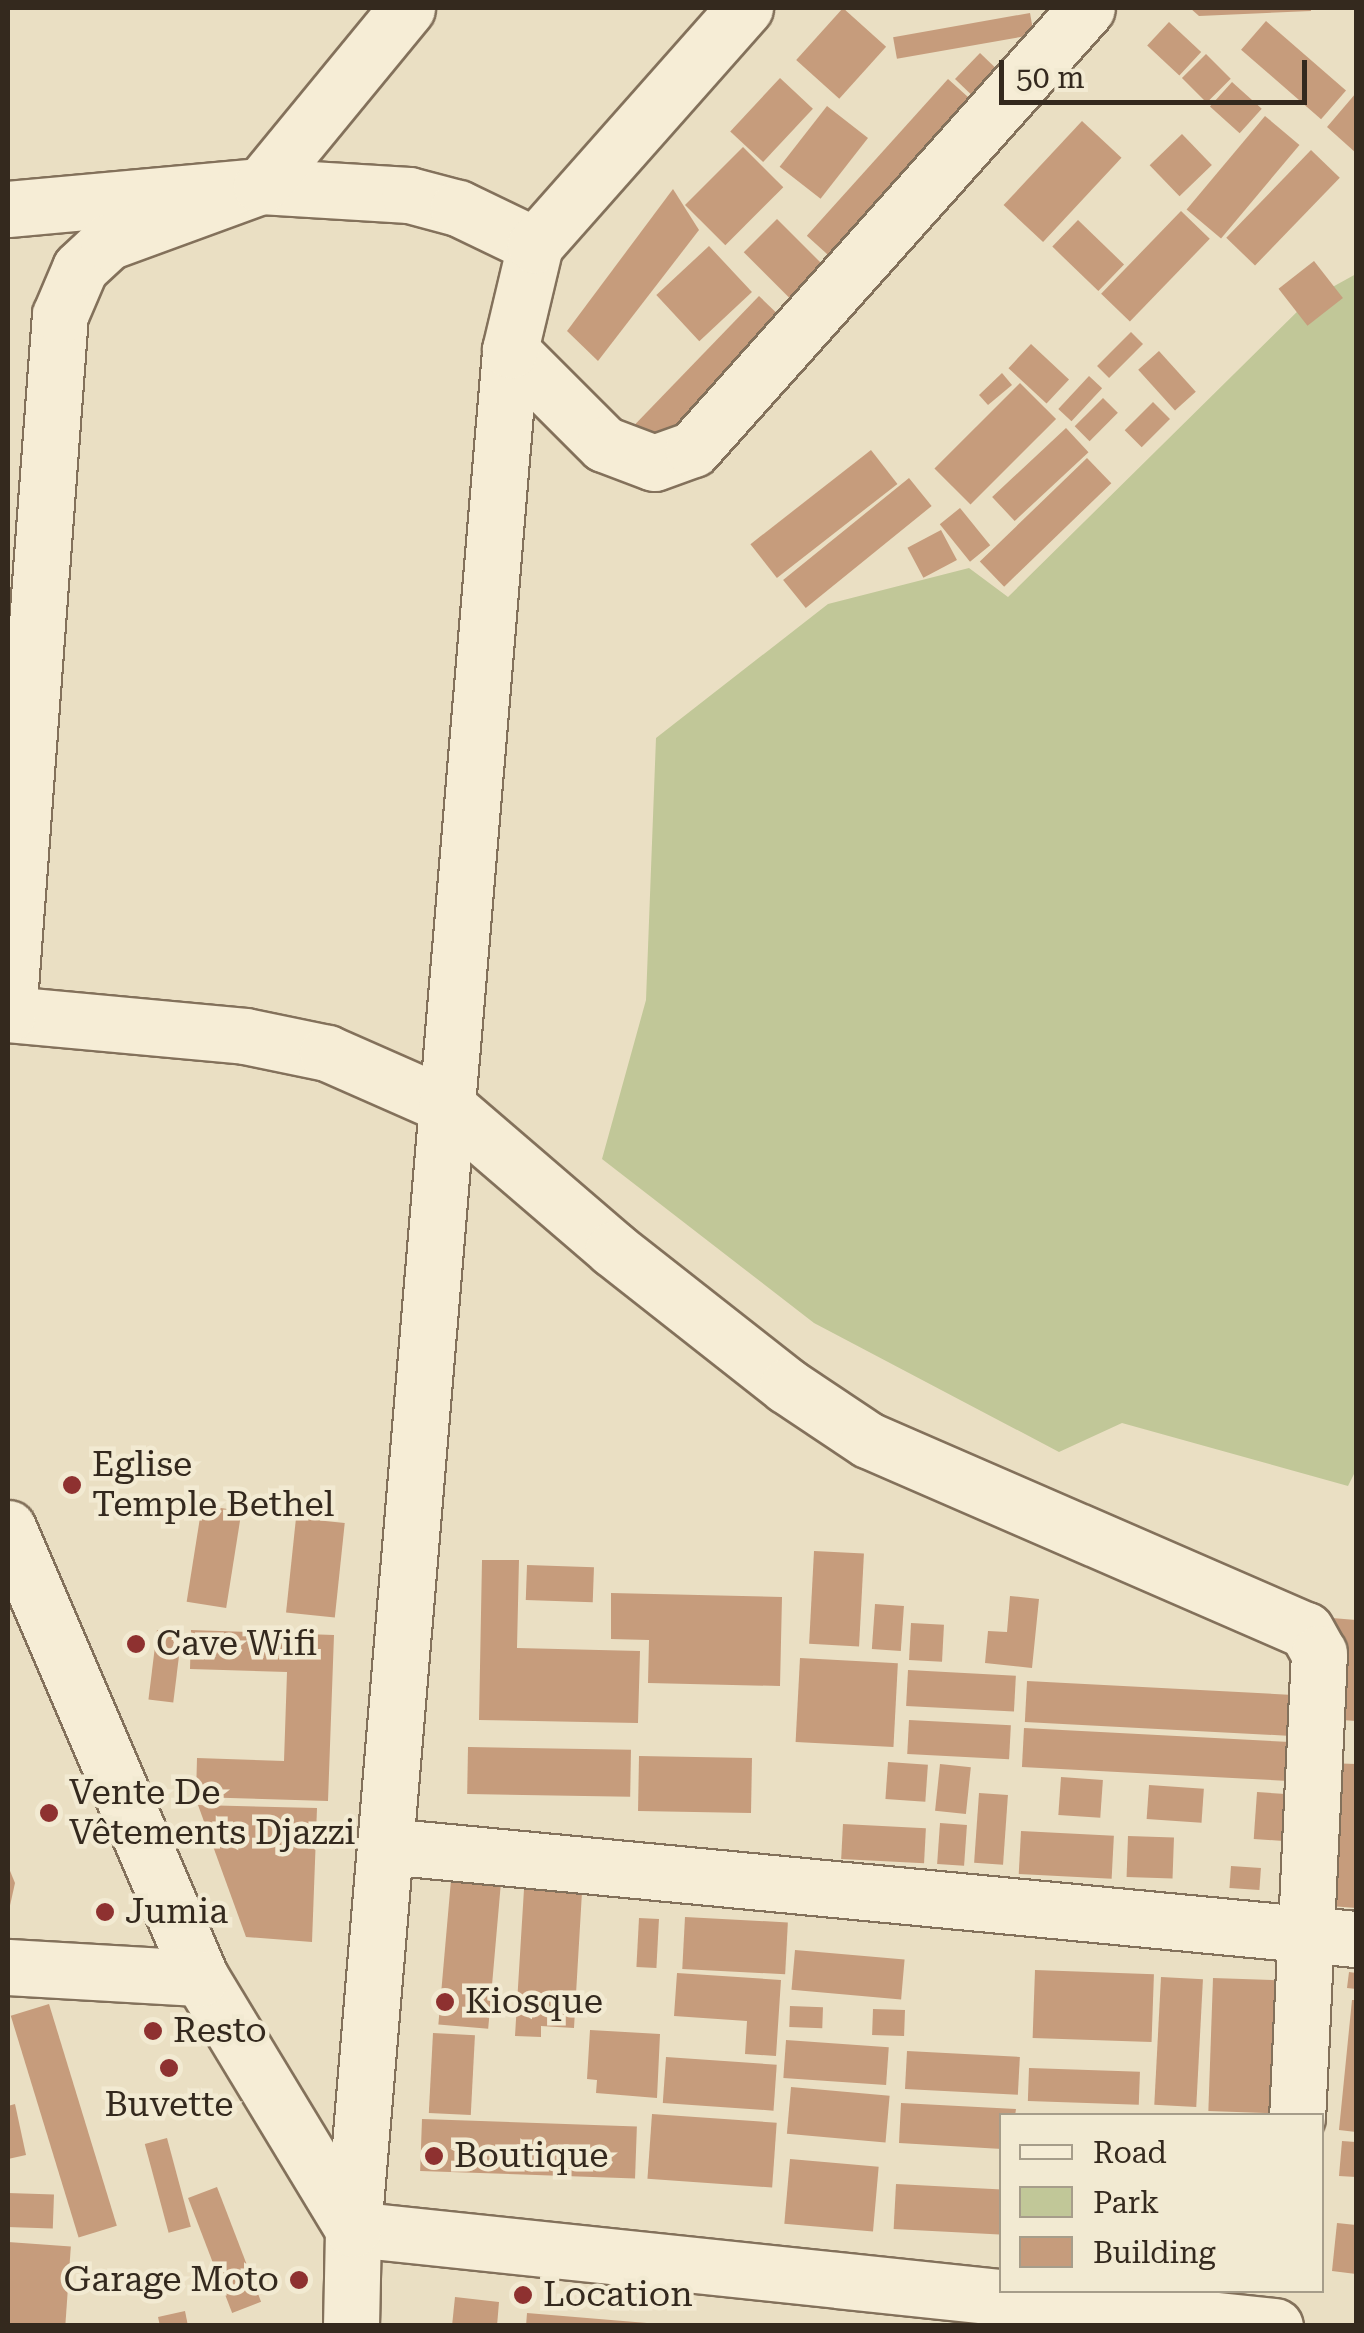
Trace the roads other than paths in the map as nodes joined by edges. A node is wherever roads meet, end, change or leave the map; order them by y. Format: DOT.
graph roads {
  1 [pos="407,8"];
  2 [pos="744,8"];
  3 [pos="1088,8"];
  4 [pos="261,186"];
  5 [pos="8,209"];
  6 [pos="535,245"];
  7 [pos="510,350"];
  8 [pos="8,1014"];
  9 [pos="448,1106"];
  10 [pos="8,1528"];
  11 [pos="1337,1741"];
  12 [pos="386,1846"];
  13 [pos="1332,1937"];
  14 [pos="8,1967"];
  15 [pos="201,1978"];
  16 [pos="1298,2113"];
  17 [pos="353,2229"];
  18 [pos="1288,2293"];
  19 [pos="896,2307"];
  20 [pos="351,2326"];
  21 [pos="1275,2326"];
  22 [pos="1286,2326"];
  1 -- 4 [label="street"];
  2 -- 6 [label="street"];
  3 -- 7 [label="street"];
  4 -- 5 [label="street"];
  4 -- 6 [label="street"];
  4 -- 8 [label="street"];
  6 -- 7 [label="street"];
  7 -- 9 [label="street"];
  8 -- 9 [label="street"];
  9 -- 11 [label="street"];
  9 -- 12 [label="street"];
  10 -- 15 [label="street"];
  11 -- 13 [label="street"];
  12 -- 13 [label="street"];
  12 -- 17 [label="street"];
  13 -- 16 [label="street"];
  14 -- 15 [label="street"];
  15 -- 17 [label="street"];
  17 -- 19 [label="street"];
  17 -- 20 [label="street"];
  18 -- 22 [label="street"];
  19 -- 21 [label="street"];
}
